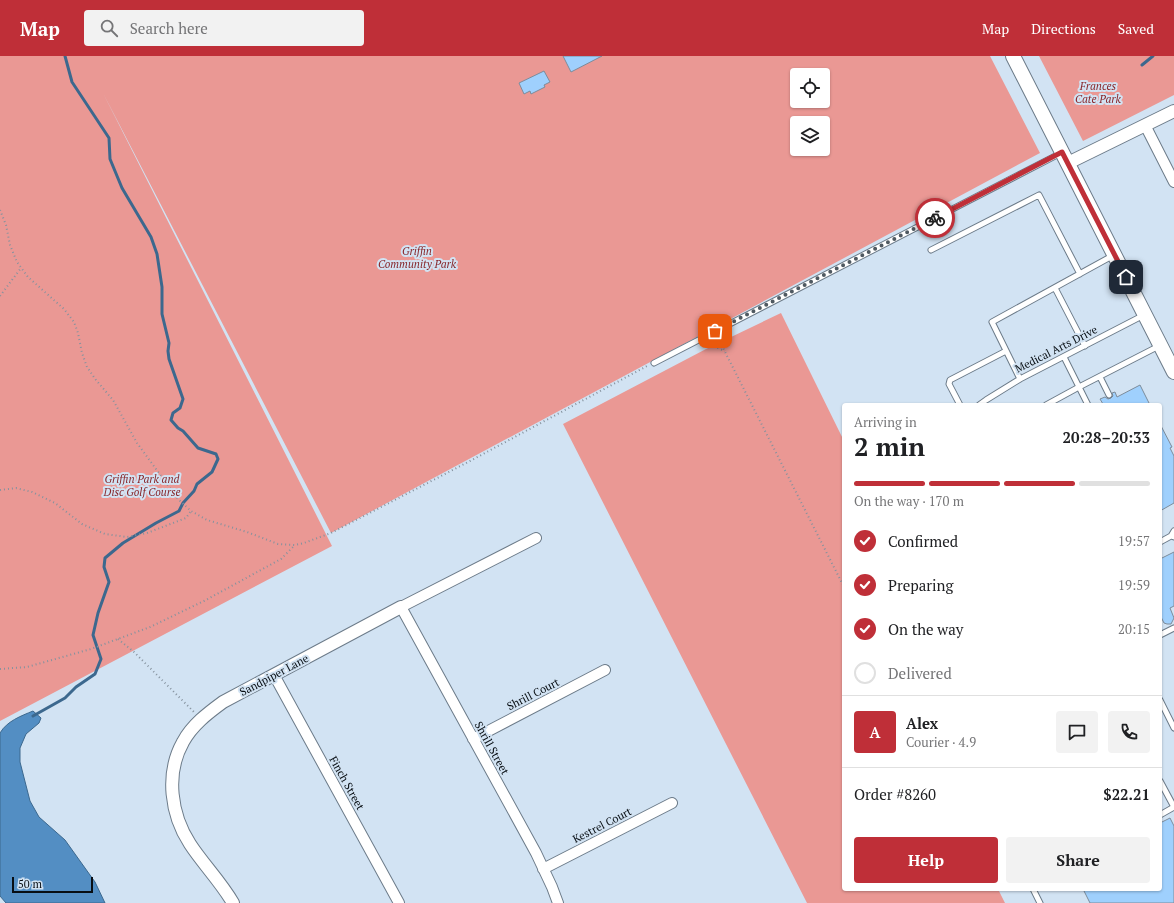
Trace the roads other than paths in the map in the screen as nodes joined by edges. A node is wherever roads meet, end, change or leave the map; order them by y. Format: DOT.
graph roads {
  1 [pos="1013,56"];
  2 [pos="1174,111"];
  3 [pos="1145,125"];
  4 [pos="1065,158"];
  5 [pos="1174,182"];
  6 [pos="930,250"];
  7 [pos="1115,255"];
  8 [pos="1080,274"];
  9 [pos="1055,288"];
  10 [pos="1144,314"];
  11 [pos="1160,345"];
  12 [pos="1085,346"];
  13 [pos="1006,351"];
  14 [pos="1064,357"];
  15 [pos="654,363"];
  16 [pos="1174,372"];
  17 [pos="1100,376"];
  18 [pos="1020,379"];
  19 [pos="1079,387"];
  20 [pos="1109,395"];
  21 [pos="959,403"];
  22 [pos="982,403"];
  23 [pos="1050,403"];
  24 [pos="1087,403"];
  25 [pos="1174,531"];
  26 [pos="1172,537"];
  27 [pos="536,538"];
  28 [pos="1162,541"];
  29 [pos="401,607"];
  30 [pos="1174,628"];
  31 [pos="1162,634"];
  32 [pos="605,670"];
  33 [pos="274,675"];
  34 [pos="1162,704"];
  35 [pos="1174,728"];
  36 [pos="473,739"];
  37 [pos="1162,785"];
  38 [pos="672,803"];
  39 [pos="1174,807"];
  40 [pos="1162,813"];
  41 [pos="543,869"];
  42 [pos="1034,891"];
  43 [pos="233,903"];
  44 [pos="399,903"];
  45 [pos="558,903"];
  46 [pos="1040,903"];
  1 -- 4 [label="main road"];
  2 -- 3 [label="street"];
  3 -- 4 [label="street"];
  3 -- 5 [label="street"];
  4 -- 7 [label="main road"];
  4 -- 15 [label="lane"];
  6 -- 8 [label="lane"];
  7 -- 8 [label="lane"];
  7 -- 10 [label="main road"];
  8 -- 9 [label="lane"];
  9 -- 12 [label="lane"];
  9 -- 13 [label="lane"];
  10 -- 11 [label="main road"];
  10 -- 12 [label="lane, Medical Arts Drive"];
  11 -- 16 [label="main road"];
  11 -- 17 [label="lane"];
  12 -- 14 [label="lane, Medical Arts Drive"];
  13 -- 18 [label="lane"];
  13 -- 21 [label="lane"];
  14 -- 18 [label="lane, Medical Arts Drive"];
  14 -- 19 [label="lane"];
  17 -- 19 [label="lane"];
  17 -- 20 [label="lane"];
  18 -- 22 [label="lane, Medical Arts Drive"];
  19 -- 23 [label="lane"];
  19 -- 24 [label="lane"];
  25 -- 26 [label="lane"];
  26 -- 28 [label="lane"];
  27 -- 29 [label="street, Sandpiper Lane"];
  29 -- 33 [label="street, Sandpiper Lane"];
  29 -- 36 [label="street, Shrill Street"];
  30 -- 31 [label="lane"];
  32 -- 36 [label="street, Shrill Court"];
  33 -- 43 [label="street, Sandpiper Lane"];
  33 -- 44 [label="street, Finch Street"];
  34 -- 35 [label="lane"];
  36 -- 41 [label="street, Shrill Street"];
  37 -- 39 [label="lane"];
  38 -- 41 [label="street, Kestrel Court"];
  39 -- 40 [label="lane"];
  41 -- 45 [label="street, Shrill Street"];
  42 -- 46 [label="lane"];
}
